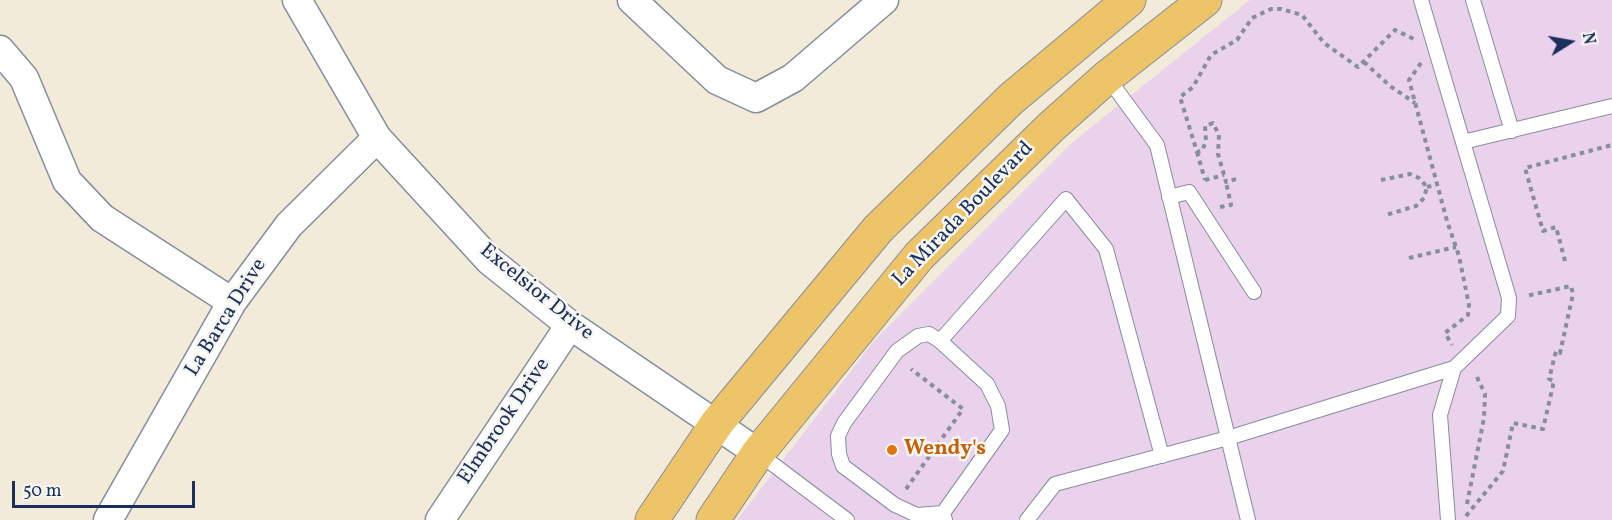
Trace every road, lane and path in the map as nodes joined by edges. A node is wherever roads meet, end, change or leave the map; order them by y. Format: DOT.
graph roads {
  1 [pos="297,0"];
  2 [pos="632,0"];
  3 [pos="884,0"];
  4 [pos="1129,0"];
  5 [pos="1205,0"];
  6 [pos="1421,0"];
  7 [pos="1473,0"];
  8 [pos="1417,48"];
  9 [pos="0,50"];
  10 [pos="1419,56"];
  11 [pos="1364,62"];
  12 [pos="1107,76"];
  13 [pos="1416,103"];
  14 [pos="1612,106"];
  15 [pos="1512,131"];
  16 [pos="376,138"];
  17 [pos="1463,142"];
  18 [pos="1612,145"];
  19 [pos="1224,175"];
  20 [pos="1236,179"];
  21 [pos="1205,180"];
  22 [pos="1381,180"];
  23 [pos="1226,182"];
  24 [pos="1438,184"];
  25 [pos="1427,187"];
  26 [pos="1169,196"];
  27 [pos="1231,205"];
  28 [pos="1386,215"];
  29 [pos="1456,247"];
  30 [pos="1409,258"];
  31 [pos="1565,261"];
  32 [pos="1254,292"];
  33 [pos="1509,298"];
  34 [pos="232,302"];
  35 [pos="570,325"];
  36 [pos="940,341"];
  37 [pos="1452,346"];
  38 [pos="1454,368"];
  39 [pos="911,369"];
  40 [pos="1476,375"];
  41 [pos="717,423"];
  42 [pos="1228,438"];
  43 [pos="758,453"];
  44 [pos="1162,456"];
  45 [pos="901,497"];
  46 [pos="944,517"];
  47 [pos="108,520"];
  48 [pos="440,520"];
  49 [pos="652,520"];
  50 [pos="713,520"];
  51 [pos="847,520"];
  52 [pos="1027,520"];
  53 [pos="1248,520"];
  54 [pos="1448,520"];
  1 -- 16 [label="street, Excelsior Drive"];
  2 -- 3 [label="street"];
  4 -- 41 [label="main road"];
  5 -- 12 [label="main road, La Mirada Boulevard"];
  6 -- 17 [label="lane"];
  7 -- 15 [label="lane"];
  8 -- 11 [label="path"];
  9 -- 34 [label="street"];
  10 -- 13 [label="path"];
  11 -- 13 [label="path"];
  11 -- 19 [label="path"];
  12 -- 26 [label="lane"];
  12 -- 43 [label="main road, La Mirada Boulevard"];
  13 -- 24 [label="path"];
  14 -- 15 [label="lane"];
  15 -- 17 [label="lane"];
  16 -- 34 [label="street, La Barca Drive"];
  16 -- 35 [label="street, Excelsior Drive"];
  17 -- 33 [label="lane"];
  18 -- 31 [label="path"];
  19 -- 21 [label="path"];
  19 -- 23 [label="path"];
  20 -- 23 [label="path"];
  22 -- 25 [label="path"];
  23 -- 27 [label="path"];
  24 -- 25 [label="path"];
  24 -- 29 [label="path"];
  25 -- 28 [label="path"];
  26 -- 32 [label="lane"];
  26 -- 42 [label="lane"];
  29 -- 30 [label="path"];
  29 -- 37 [label="path"];
  33 -- 38 [label="lane"];
  33 -- 40 [label="path"];
  34 -- 47 [label="street, La Barca Drive"];
  35 -- 41 [label="street, Excelsior Drive"];
  35 -- 48 [label="street, Elmbrook Drive"];
  36 -- 44 [label="lane"];
  36 -- 46 [label="lane"];
  36 -- 46 [label="lane"];
  38 -- 42 [label="lane"];
  38 -- 54 [label="lane"];
  39 -- 45 [label="path"];
  41 -- 43 [label="street, Excelsior Drive"];
  41 -- 49 [label="main road"];
  42 -- 44 [label="lane"];
  42 -- 53 [label="lane"];
  43 -- 50 [label="main road, La Mirada Boulevard"];
  43 -- 51 [label="lane"];
  44 -- 52 [label="lane"];
}
